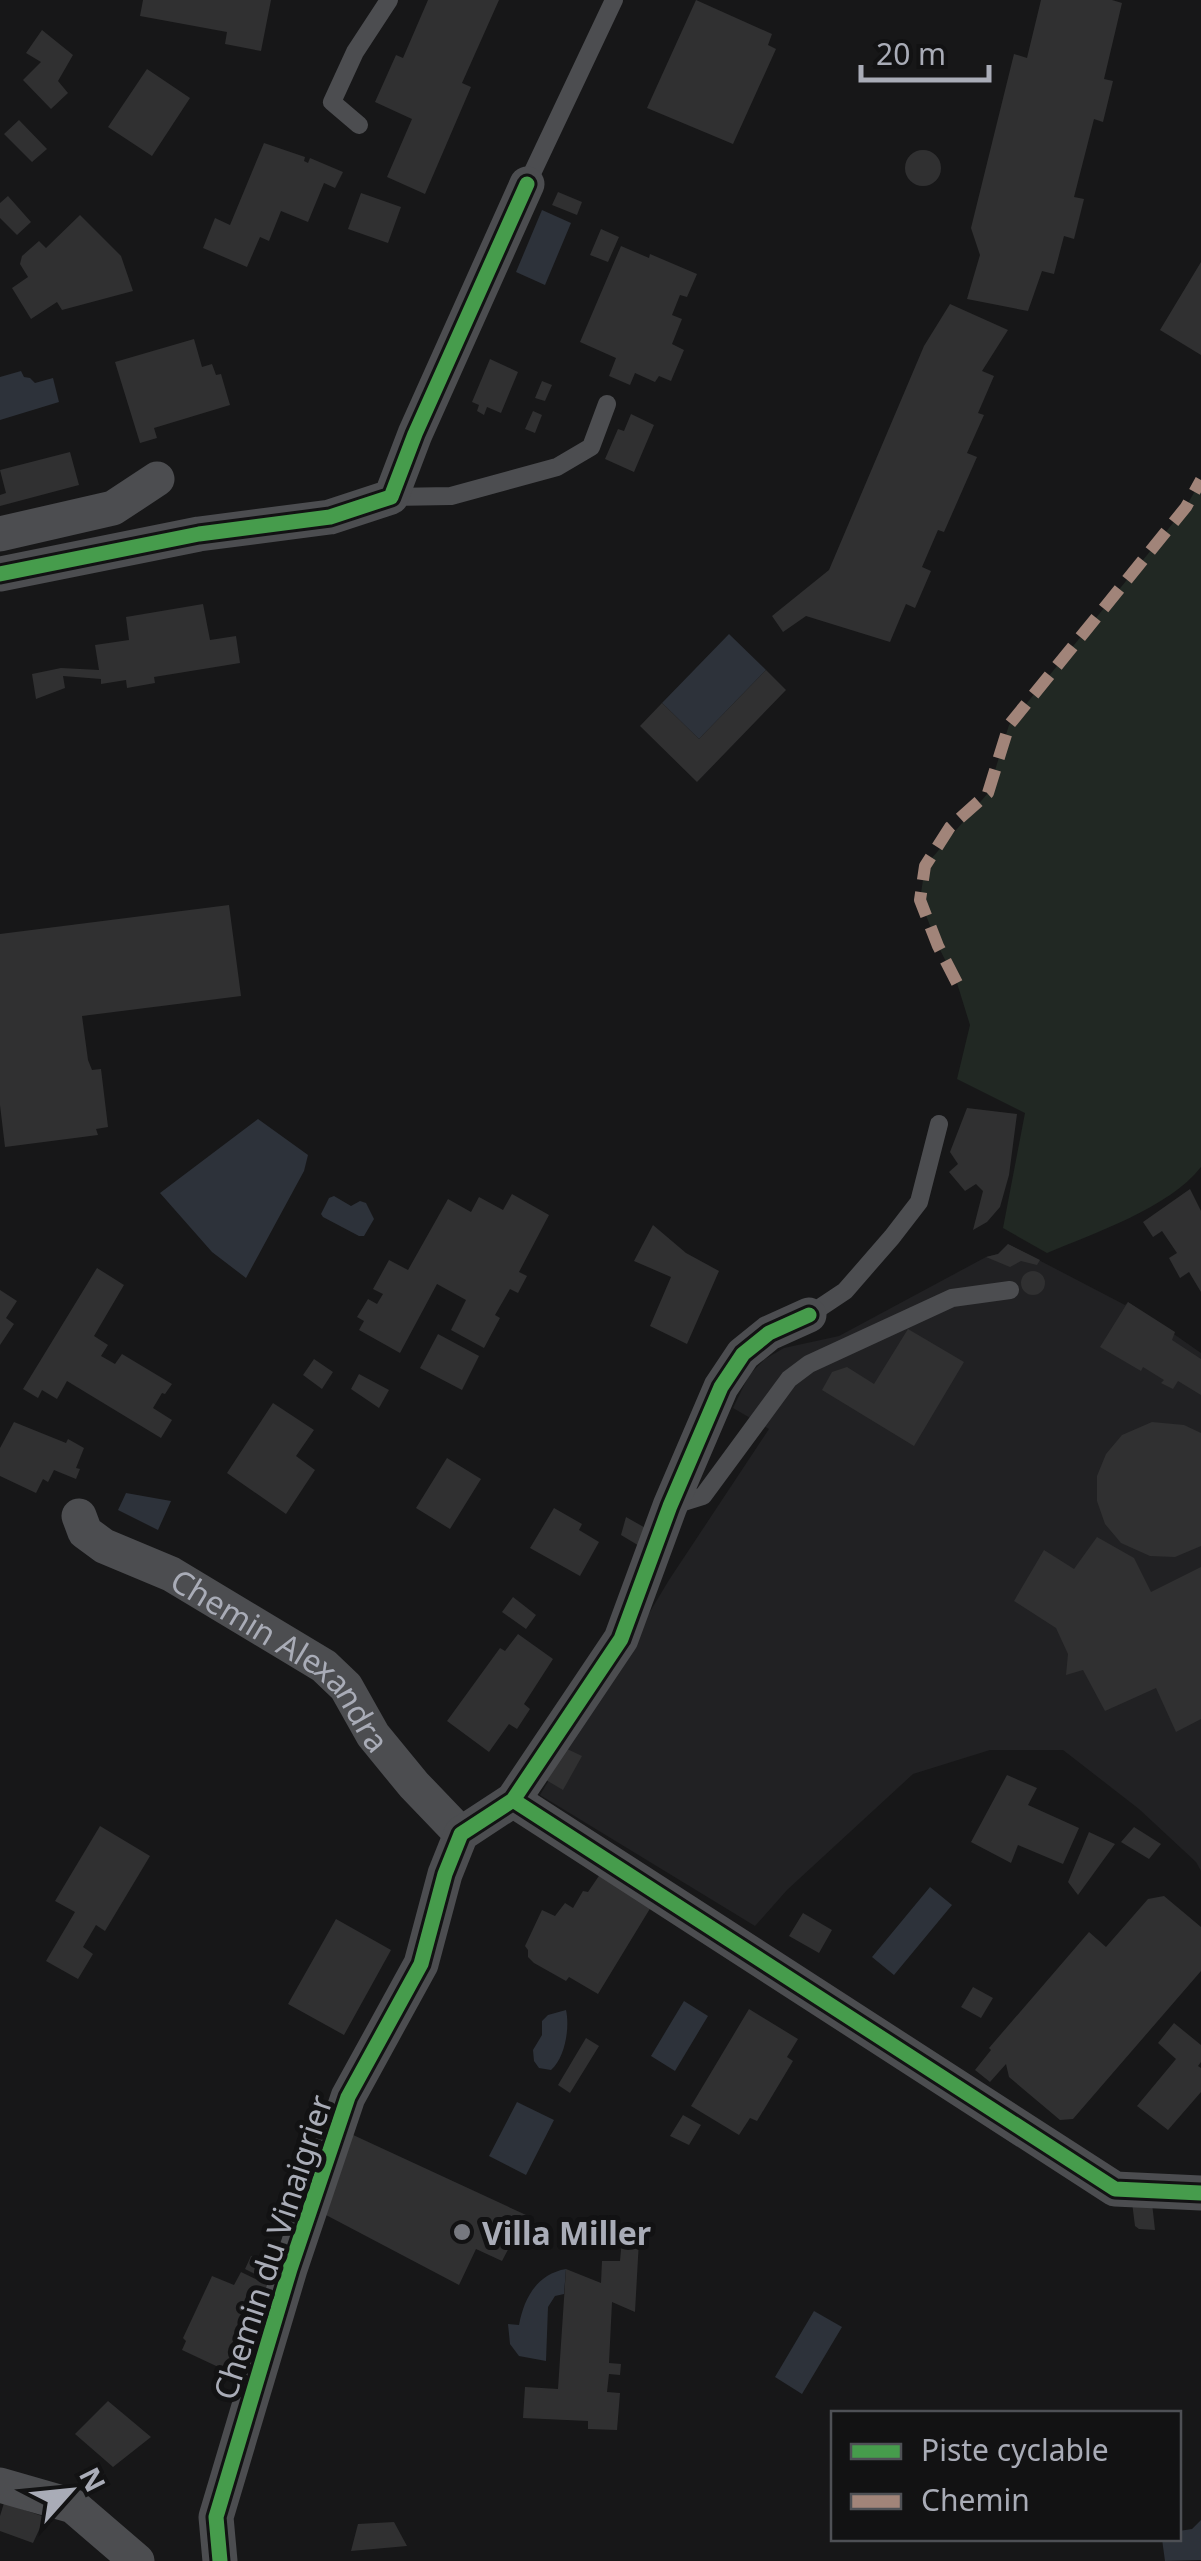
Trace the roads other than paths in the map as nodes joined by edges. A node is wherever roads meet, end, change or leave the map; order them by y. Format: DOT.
graph roads {
  1 [pos="389,0"];
  2 [pos="614,0"];
  3 [pos="359,125"];
  4 [pos="527,184"];
  5 [pos="608,404"];
  6 [pos="157,479"];
  7 [pos="391,497"];
  8 [pos="0,534"];
  9 [pos="0,574"];
  10 [pos="940,1124"];
  11 [pos="1010,1290"];
  12 [pos="809,1315"];
  13 [pos="670,1506"];
  14 [pos="79,1516"];
  15 [pos="513,1800"];
  16 [pos="462,1834"];
  17 [pos="1201,2193"];
  18 [pos="0,2484"];
  19 [pos="137,2561"];
  20 [pos="220,2561"];
  1 -- 3 [label="lane"];
  2 -- 4 [label="lane"];
  4 -- 7 [label="street"];
  5 -- 7 [label="lane"];
  6 -- 8 [label="street"];
  7 -- 9 [label="street"];
  10 -- 12 [label="lane"];
  11 -- 13 [label="lane"];
  12 -- 13 [label="street"];
  13 -- 15 [label="street"];
  14 -- 16 [label="street, Chemin Alexandra"];
  15 -- 16 [label="street"];
  15 -- 17 [label="street"];
  16 -- 20 [label="street, Chemin du Vinaigrier"];
  18 -- 19 [label="street"];
}
